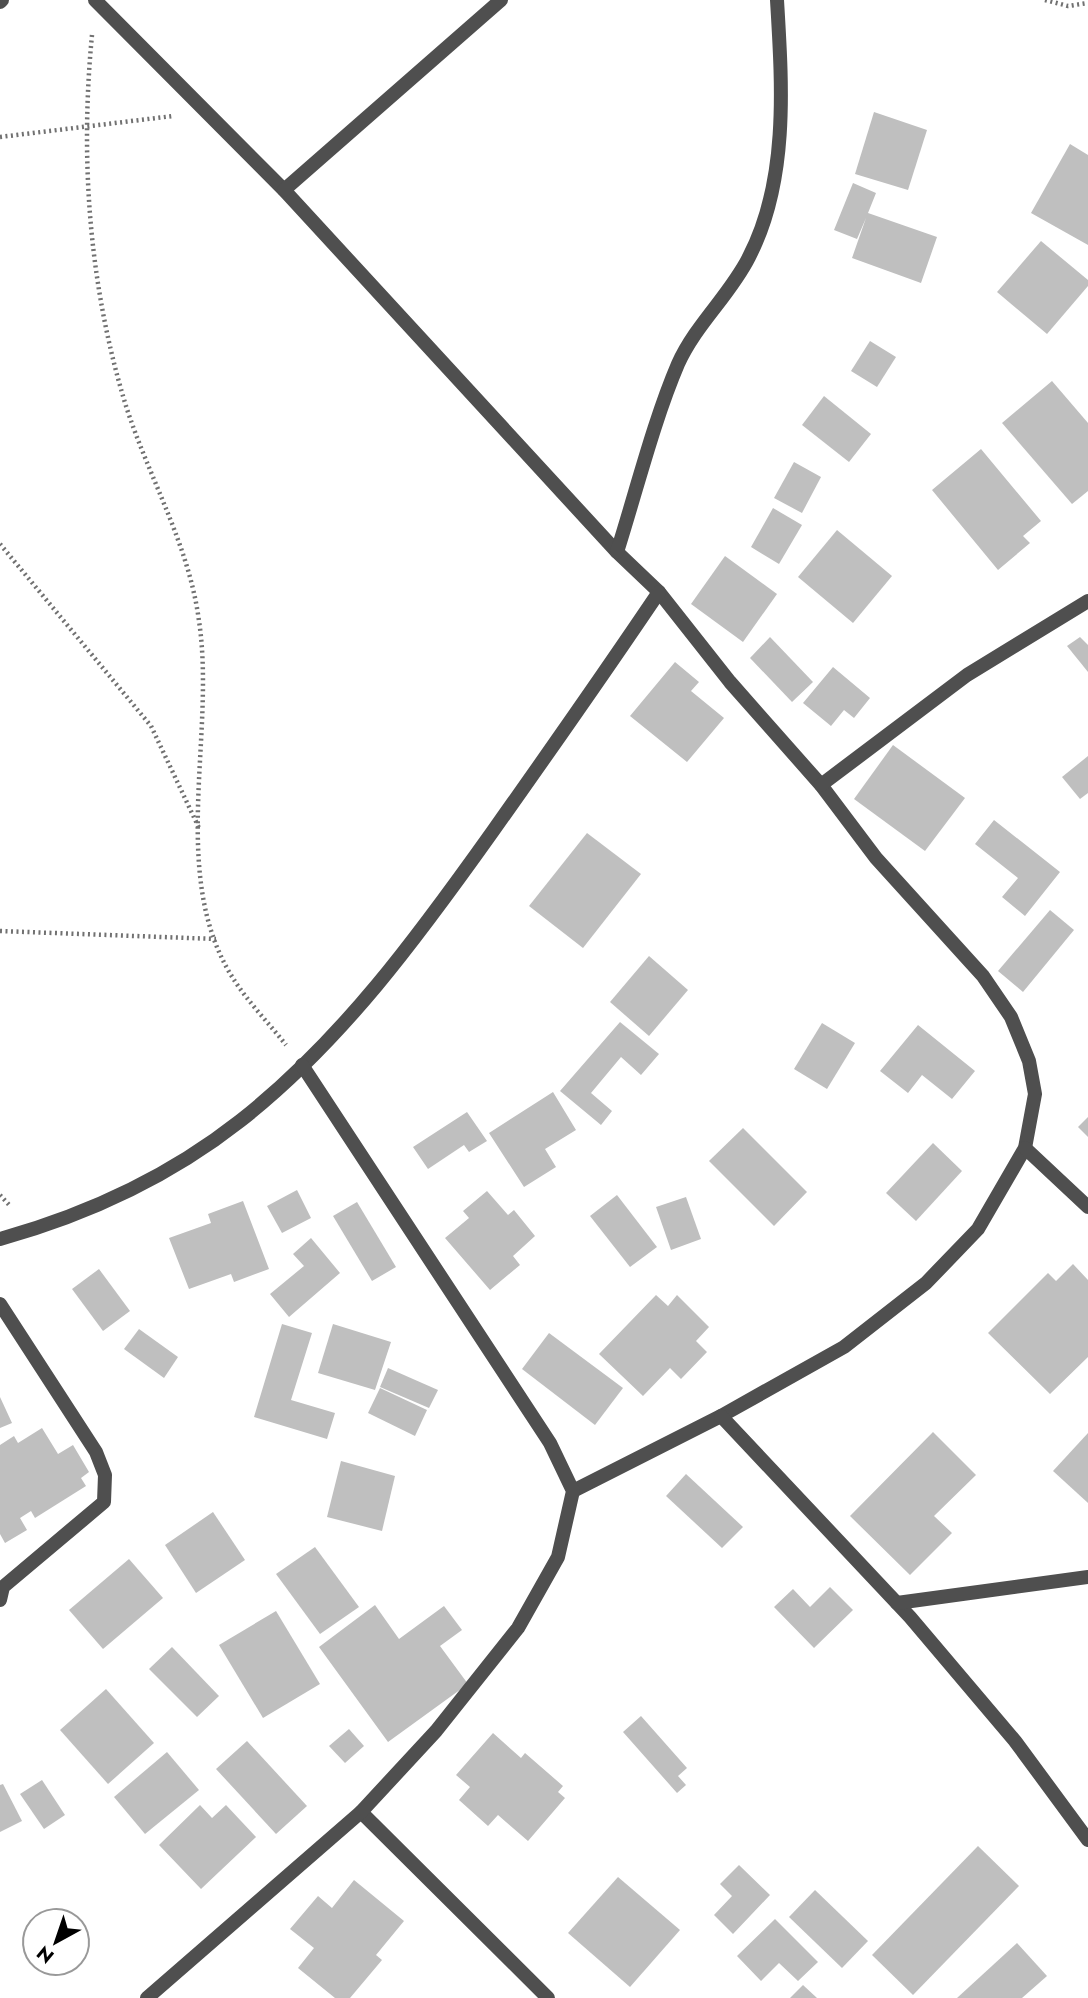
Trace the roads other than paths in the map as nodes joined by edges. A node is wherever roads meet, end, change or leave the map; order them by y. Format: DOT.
graph roads {
  1 [pos="95,0"];
  2 [pos="501,0"];
  3 [pos="777,0"];
  4 [pos="284,190"];
  5 [pos="617,552"];
  6 [pos="659,592"];
  7 [pos="1088,601"];
  8 [pos="821,785"];
  9 [pos="302,1065"];
  10 [pos="1025,1148"];
  11 [pos="1088,1208"];
  12 [pos="0,1239"];
  13 [pos="0,1304"];
  14 [pos="721,1416"];
  15 [pos="573,1491"];
  16 [pos="1088,1577"];
  17 [pos="0,1600"];
  18 [pos="897,1603"];
  19 [pos="361,1812"];
  20 [pos="1088,1840"];
  21 [pos="146,1998"];
  22 [pos="548,1998"];
  1 -- 4 [label="street"];
  2 -- 4 [label="street"];
  3 -- 5 [label="street"];
  4 -- 5 [label="street"];
  5 -- 6 [label="street"];
  6 -- 8 [label="street"];
  6 -- 9 [label="street"];
  7 -- 8 [label="street"];
  8 -- 10 [label="street"];
  9 -- 12 [label="street"];
  9 -- 15 [label="street"];
  10 -- 11 [label="street"];
  10 -- 14 [label="street"];
  13 -- 17 [label="street"];
  14 -- 15 [label="street"];
  14 -- 18 [label="street"];
  15 -- 19 [label="street"];
  16 -- 18 [label="street"];
  18 -- 20 [label="street"];
  19 -- 21 [label="street"];
  19 -- 22 [label="street"];
}
